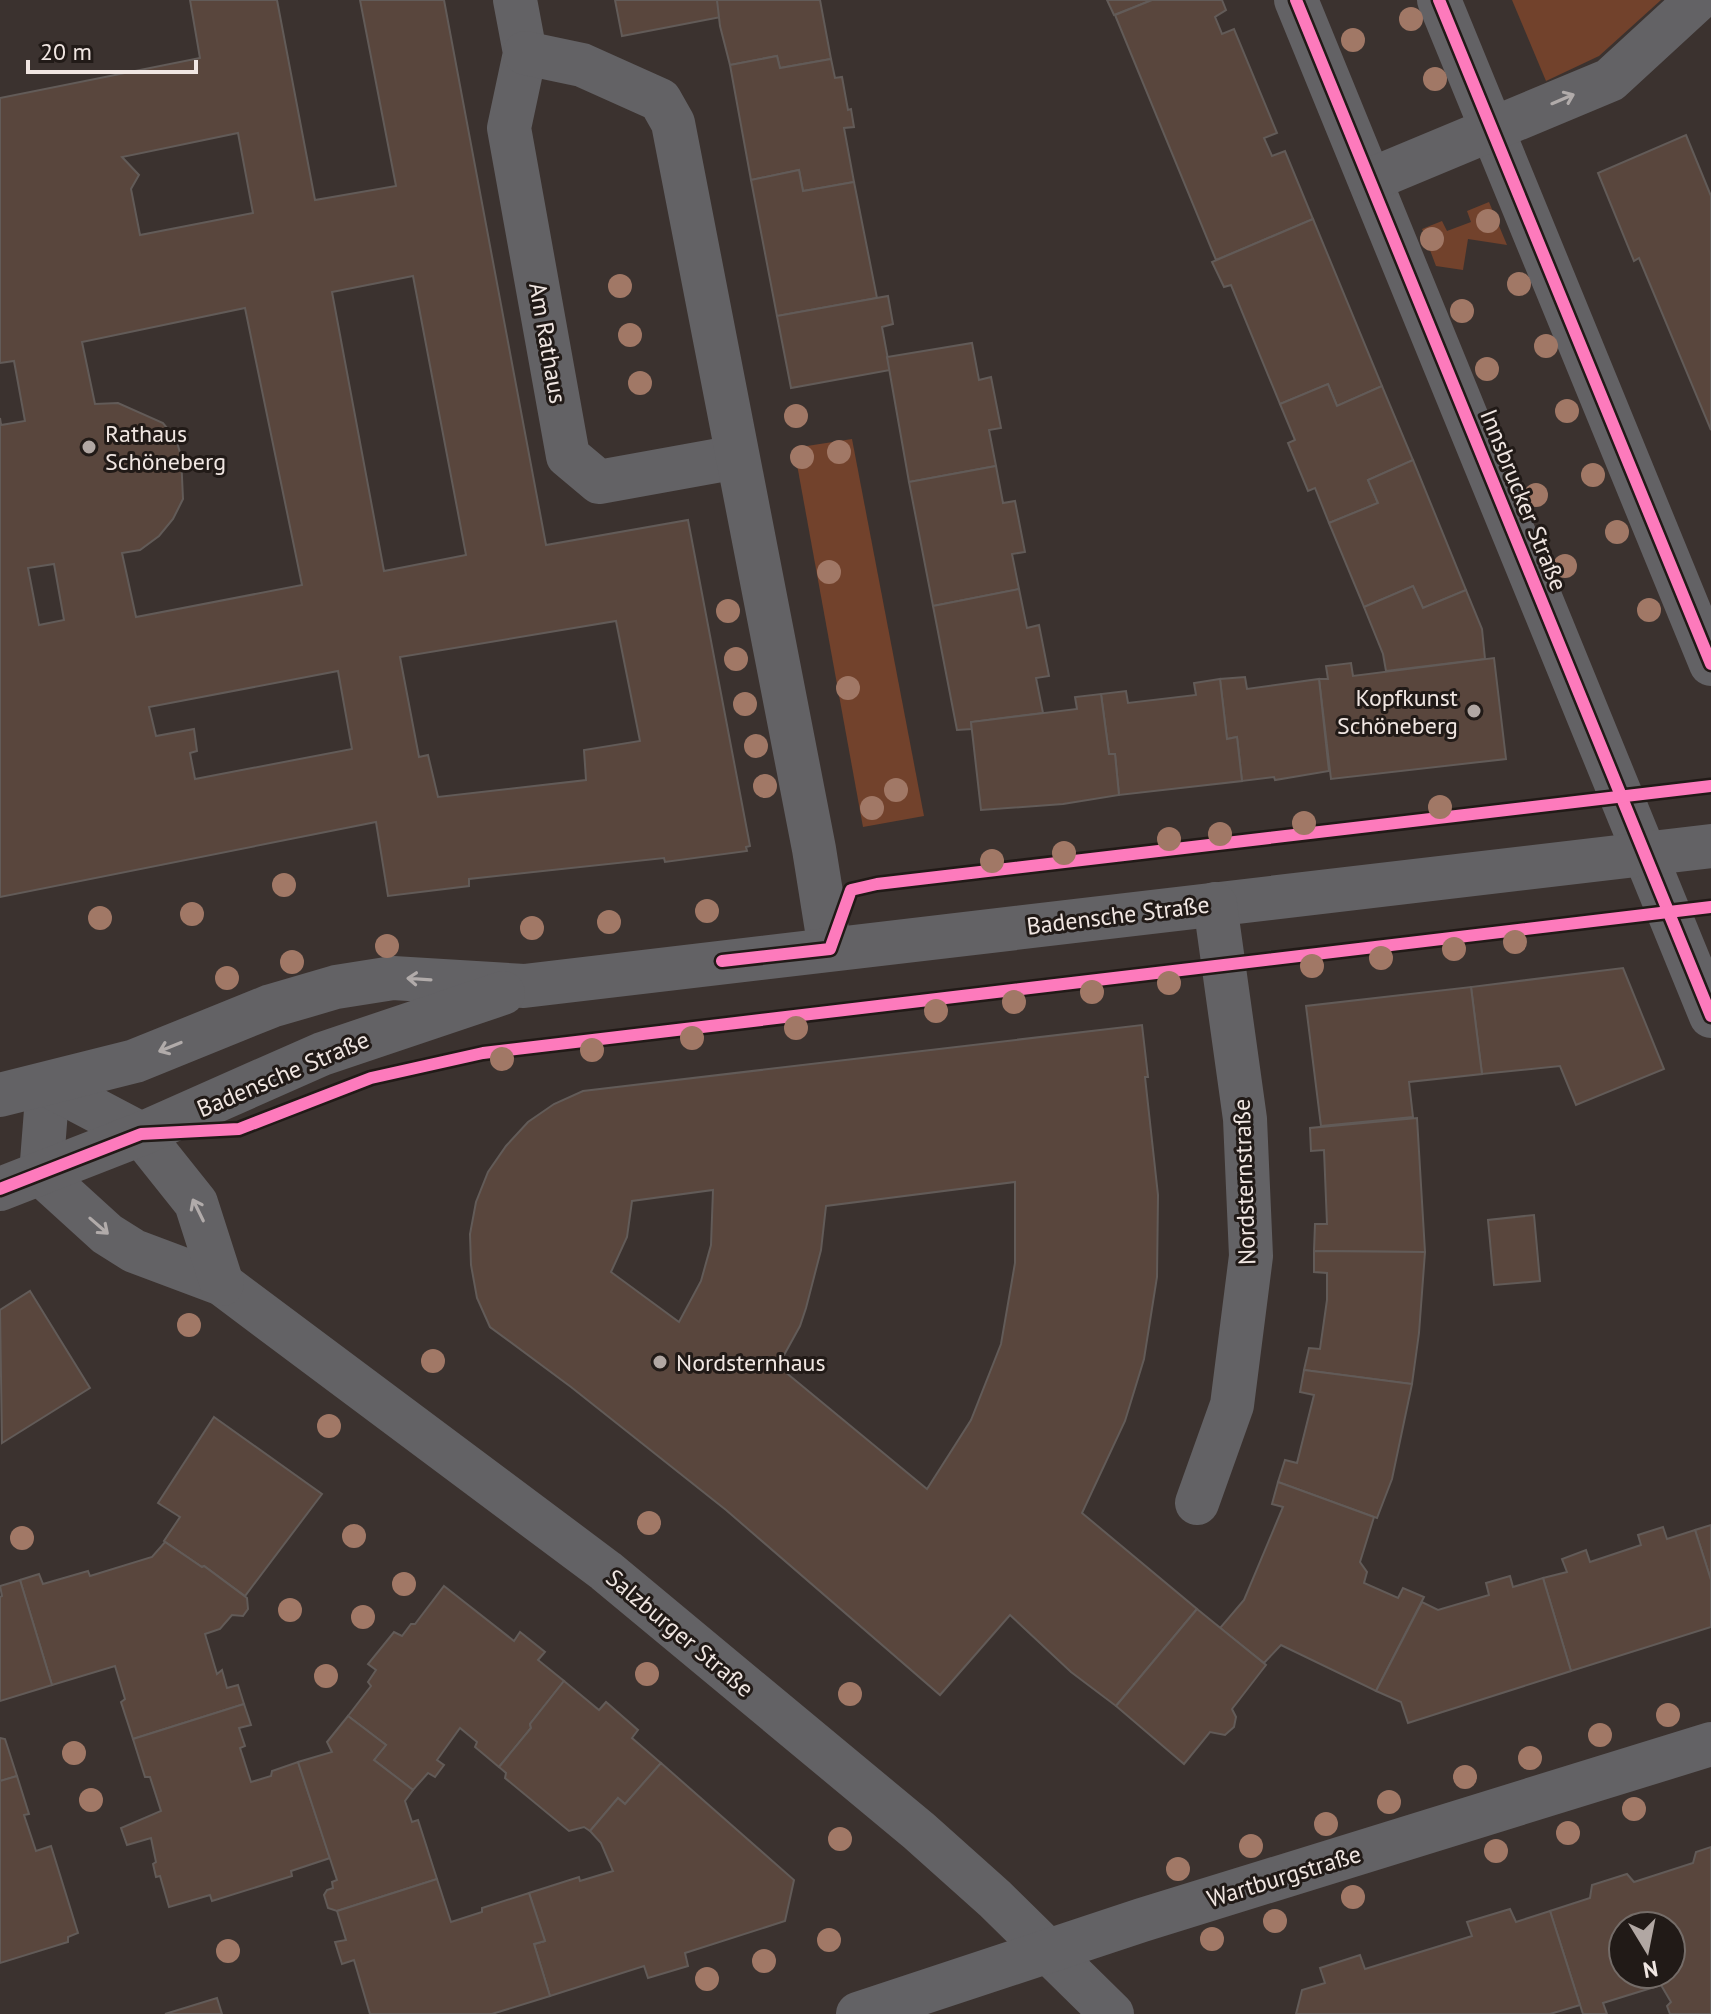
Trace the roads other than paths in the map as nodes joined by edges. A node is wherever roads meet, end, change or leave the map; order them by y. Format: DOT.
graph roads {
  1 [pos="515,0"];
  2 [pos="1296,0"];
  3 [pos="1439,0"];
  4 [pos="1697,0"];
  5 [pos="525,53"];
  6 [pos="1491,129"];
  7 [pos="1370,180"];
  8 [pos="737,457"];
  9 [pos="1711,664"];
  10 [pos="1711,846"];
  11 [pos="1645,854"];
  12 [pos="1215,904"];
  13 [pos="830,949"];
  14 [pos="524,986"];
  15 [pos="1711,1016"];
  16 [pos="48,1085"];
  17 [pos="0,1095"];
  18 [pos="141,1134"];
  19 [pos="41,1174"];
  20 [pos="0,1189"];
  21 [pos="222,1284"];
  22 [pos="1197,1503"];
  23 [pos="1711,1744"];
  24 [pos="1049,1951"];
  25 [pos="858,2014"];
  26 [pos="1112,2014"];
  1 -- 5 [label="street, Am Rathaus"];
  2 -- 7 [label="street, Innsbrucker Straße"];
  3 -- 6 [label="street"];
  6 -- 4 [label="street, one-way"];
  5 -- 8 [label="street"];
  5 -- 8 [label="street, Am Rathaus"];
  6 -- 7 [label="street"];
  6 -- 9 [label="street"];
  7 -- 11 [label="street, Innsbrucker Straße"];
  8 -- 13 [label="street"];
  10 -- 11 [label="street, Badensche Straße"];
  11 -- 12 [label="street, Badensche Straße"];
  11 -- 15 [label="street, Innsbrucker Straße"];
  12 -- 13 [label="street, Badensche Straße"];
  12 -- 22 [label="street, Nordsternstraße"];
  13 -- 14 [label="street, Badensche Straße"];
  14 -- 16 [label="street, Badensche Straße, one-way"];
  14 -- 18 [label="street, Badensche Straße"];
  16 -- 17 [label="street, Badensche Straße"];
  16 -- 18 [label="street"];
  16 -- 19 [label="street"];
  18 -- 19 [label="street, Badensche Straße"];
  21 -- 18 [label="street, one-way"];
  19 -- 20 [label="street, Badensche Straße"];
  19 -- 21 [label="street, Salzburger Straße, one-way"];
  21 -- 24 [label="street, Salzburger Straße"];
  23 -- 24 [label="street, Wartburgstraße"];
  24 -- 25 [label="street, Wartburgstraße"];
  24 -- 26 [label="street, Salzburger Straße"];
}
